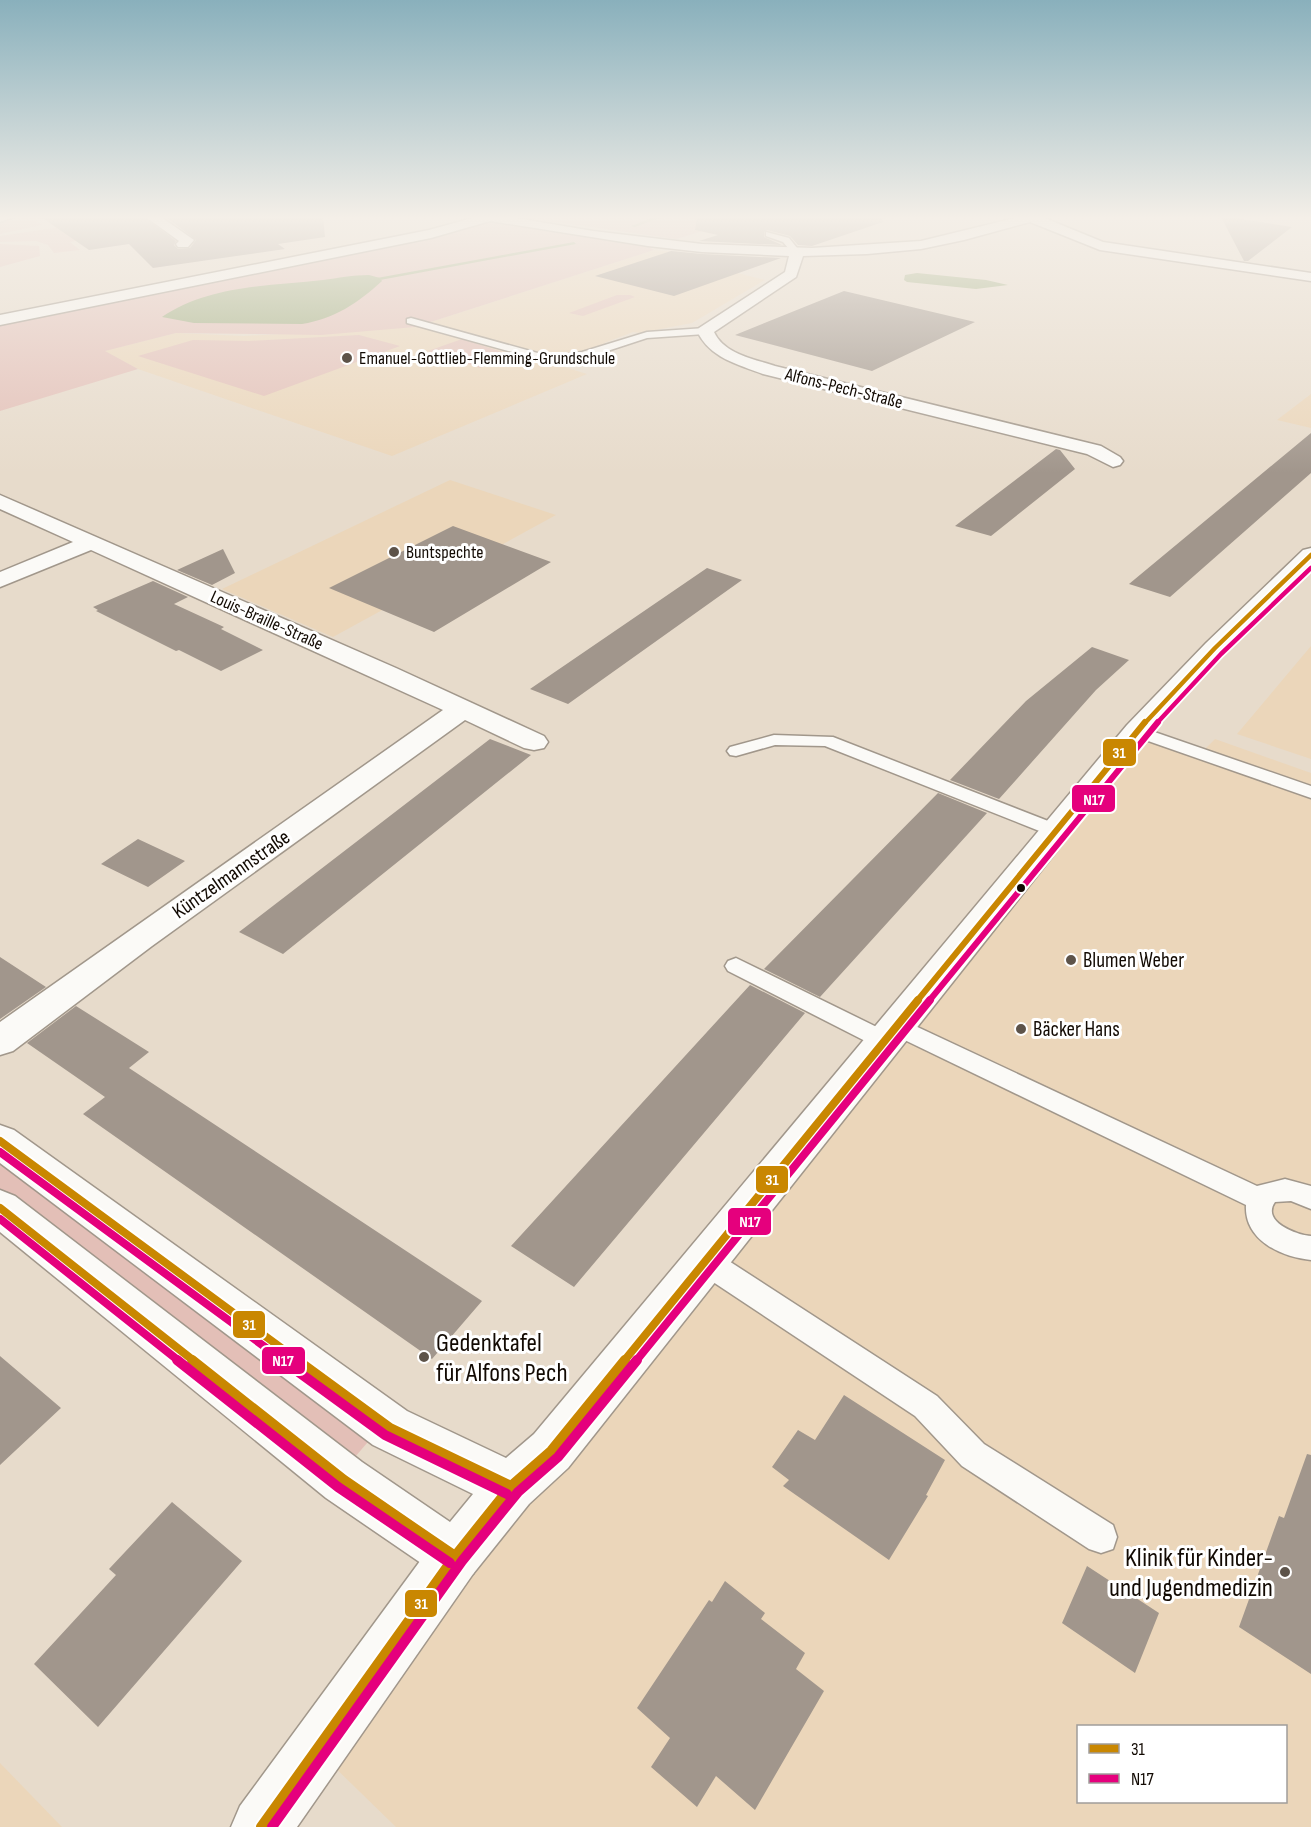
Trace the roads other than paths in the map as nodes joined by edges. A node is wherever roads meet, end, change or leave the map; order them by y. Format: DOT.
graph roads {
  1 [pos="89,302"];
  2 [pos="748,302"];
  3 [pos="0,320"];
  4 [pos="411,321"];
  5 [pos="705,331"];
  6 [pos="1113,461"];
  7 [pos="0,501"];
  8 [pos="90,542"];
  9 [pos="1311,555"];
  10 [pos="0,580"];
  11 [pos="463,709"];
  12 [pos="1137,731"];
  13 [pos="534,742"];
  14 [pos="736,751"];
  15 [pos="1311,792"];
  16 [pos="1054,830"];
  17 [pos="736,966"];
  18 [pos="890,1033"];
  19 [pos="0,1041"];
  20 [pos="0,1141"];
  21 [pos="1311,1198"];
  22 [pos="1259,1199"];
  23 [pos="0,1208"];
  24 [pos="1311,1248"];
  25 [pos="705,1261"];
  26 [pos="511,1486"];
  27 [pos="1101,1537"];
  28 [pos="455,1556"];
  29 [pos="261,1827"];
  1 -- 3 [label="street"];
  2 -- 5 [label="street"];
  4 -- 5 [label="lane"];
  5 -- 6 [label="street, Alfons-Pech-Straße"];
  7 -- 8 [label="street, Louis-Braille-Straße"];
  8 -- 10 [label="street"];
  8 -- 11 [label="street, Louis-Braille-Straße"];
  9 -- 12 [label="street"];
  11 -- 13 [label="street, Louis-Braille-Straße"];
  11 -- 19 [label="street, Küntzelmannstraße"];
  12 -- 15 [label="lane"];
  12 -- 16 [label="street"];
  14 -- 16 [label="lane"];
  16 -- 18 [label="street"];
  17 -- 18 [label="lane"];
  18 -- 22 [label="lane"];
  18 -- 25 [label="street"];
  20 -- 26 [label="street"];
  21 -- 22 [label="lane"];
  22 -- 24 [label="lane"];
  23 -- 28 [label="street"];
  25 -- 26 [label="street"];
  25 -- 27 [label="lane"];
  26 -- 28 [label="street"];
  28 -- 29 [label="street"];
}
